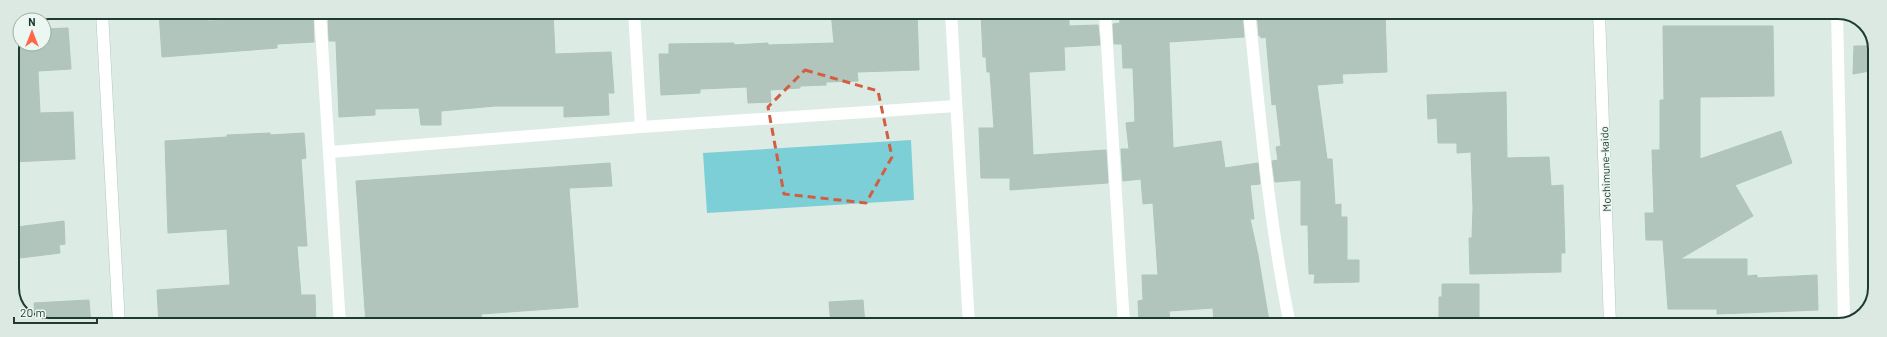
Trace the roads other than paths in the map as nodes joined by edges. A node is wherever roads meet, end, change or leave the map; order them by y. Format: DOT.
graph roads {
  1 [pos="102,19"];
  2 [pos="320,19"];
  3 [pos="634,19"];
  4 [pos="950,19"];
  5 [pos="1105,19"];
  6 [pos="1250,19"];
  7 [pos="1600,19"];
  8 [pos="1837,19"];
  9 [pos="956,106"];
  10 [pos="641,127"];
  11 [pos="330,152"];
  12 [pos="1844,317"];
  13 [pos="119,318"];
  14 [pos="340,318"];
  15 [pos="969,318"];
  16 [pos="1124,318"];
  17 [pos="1289,318"];
  18 [pos="1610,318"];
  1 -- 13 [label="street"];
  2 -- 11 [label="street"];
  3 -- 10 [label="street"];
  4 -- 9 [label="street"];
  5 -- 16 [label="street"];
  6 -- 17 [label="street"];
  7 -- 18 [label="street, Mochimune-kaido"];
  8 -- 12 [label="street"];
  9 -- 10 [label="street"];
  9 -- 15 [label="street"];
  10 -- 11 [label="street"];
  11 -- 14 [label="street"];
}
